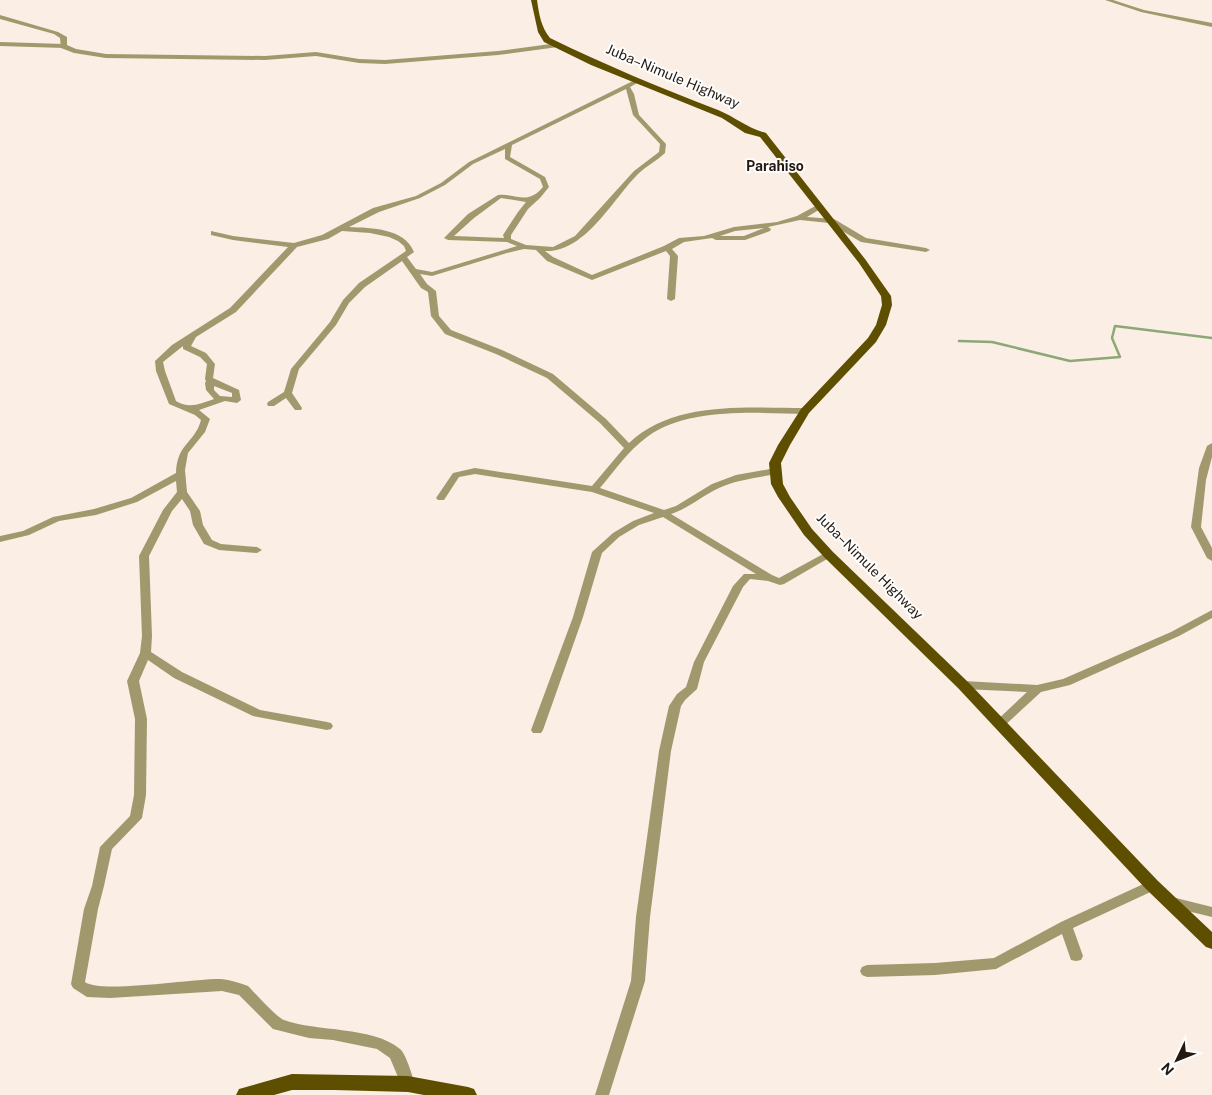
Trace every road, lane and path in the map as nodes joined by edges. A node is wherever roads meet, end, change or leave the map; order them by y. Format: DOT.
graph roads {
  1 [pos="534,0"];
  2 [pos="1108,0"];
  3 [pos="0,17"];
  4 [pos="1212,25"];
  5 [pos="0,44"];
  6 [pos="558,45"];
  7 [pos="64,46"];
  8 [pos="632,83"];
  9 [pos="509,145"];
  10 [pos="538,197"];
  11 [pos="819,206"];
  12 [pos="800,218"];
  13 [pos="831,221"];
  14 [pos="342,229"];
  15 [pos="214,233"];
  16 [pos="508,240"];
  17 [pos="294,245"];
  18 [pos="525,247"];
  19 [pos="538,248"];
  20 [pos="667,248"];
  21 [pos="926,250"];
  22 [pos="403,257"];
  23 [pos="414,270"];
  24 [pos="671,299"];
  25 [pos="193,336"];
  26 [pos="212,382"];
  27 [pos="288,393"];
  28 [pos="223,398"];
  29 [pos="271,404"];
  30 [pos="188,408"];
  31 [pos="298,408"];
  32 [pos="805,411"];
  33 [pos="1212,446"];
  34 [pos="629,448"];
  35 [pos="776,471"];
  36 [pos="179,475"];
  37 [pos="594,489"];
  38 [pos="182,492"];
  39 [pos="441,498"];
  40 [pos="663,513"];
  41 [pos="0,539"];
  42 [pos="257,550"];
  43 [pos="829,555"];
  44 [pos="1212,558"];
  45 [pos="770,578"];
  46 [pos="1212,613"];
  47 [pos="145,653"];
  48 [pos="963,685"];
  49 [pos="1037,689"];
  50 [pos="1000,724"];
  51 [pos="327,726"];
  52 [pos="537,730"];
  53 [pos="1152,885"];
  54 [pos="1172,902"];
  55 [pos="1212,912"];
  56 [pos="1066,926"];
  57 [pos="1212,942"];
  58 [pos="1076,956"];
  59 [pos="867,970"];
  60 [pos="408,1084"];
  61 [pos="245,1095"];
  62 [pos="468,1095"];
  63 [pos="602,1095"];
  1 -- 6 [label="main road, Juba–Nimule Highway"];
  2 -- 4 [label="street"];
  3 -- 7 [label="street"];
  5 -- 7 [label="street"];
  6 -- 7 [label="street"];
  6 -- 8 [label="main road, Juba–Nimule Highway"];
  8 -- 9 [label="street"];
  8 -- 11 [label="main road, Juba–Nimule Highway"];
  8 -- 19 [label="street"];
  9 -- 10 [label="street"];
  9 -- 14 [label="street"];
  10 -- 16 [label="street"];
  10 -- 16 [label="street"];
  11 -- 12 [label="street"];
  11 -- 13 [label="main road, Juba–Nimule Highway"];
  12 -- 13 [label="street"];
  12 -- 20 [label="street"];
  13 -- 21 [label="street"];
  13 -- 32 [label="main road, Juba–Nimule Highway"];
  14 -- 17 [label="street"];
  14 -- 22 [label="street"];
  15 -- 17 [label="street"];
  16 -- 18 [label="street"];
  17 -- 25 [label="street"];
  18 -- 19 [label="street"];
  18 -- 23 [label="street"];
  19 -- 20 [label="street"];
  20 -- 24 [label="street"];
  22 -- 23 [label="street"];
  22 -- 27 [label="street"];
  23 -- 34 [label="street"];
  25 -- 26 [label="street"];
  25 -- 30 [label="street"];
  26 -- 28 [label="street"];
  26 -- 28 [label="street"];
  27 -- 29 [label="street"];
  27 -- 31 [label="street"];
  28 -- 30 [label="street"];
  30 -- 36 [label="street"];
  32 -- 34 [label="street"];
  32 -- 35 [label="main road, Juba–Nimule Highway"];
  33 -- 44 [label="street"];
  34 -- 37 [label="street"];
  35 -- 40 [label="street"];
  35 -- 43 [label="main road, Juba–Nimule Highway"];
  36 -- 38 [label="street"];
  36 -- 41 [label="street"];
  37 -- 39 [label="street"];
  37 -- 40 [label="street"];
  38 -- 42 [label="street"];
  38 -- 47 [label="street"];
  40 -- 45 [label="street"];
  40 -- 52 [label="street"];
  43 -- 45 [label="street"];
  43 -- 48 [label="main road, Juba–Nimule Highway"];
  45 -- 63 [label="street"];
  46 -- 49 [label="street"];
  47 -- 51 [label="street"];
  47 -- 60 [label="street"];
  48 -- 49 [label="street"];
  48 -- 50 [label="main road, Juba–Nimule Highway"];
  49 -- 50 [label="street"];
  50 -- 53 [label="main road, Juba–Nimule Highway"];
  53 -- 54 [label="main road, Juba–Nimule Highway"];
  53 -- 56 [label="street"];
  54 -- 55 [label="street"];
  54 -- 57 [label="main road, Juba–Nimule Highway"];
  56 -- 58 [label="street"];
  56 -- 59 [label="street"];
  60 -- 61 [label="main road"];
  60 -- 62 [label="main road"];
}
